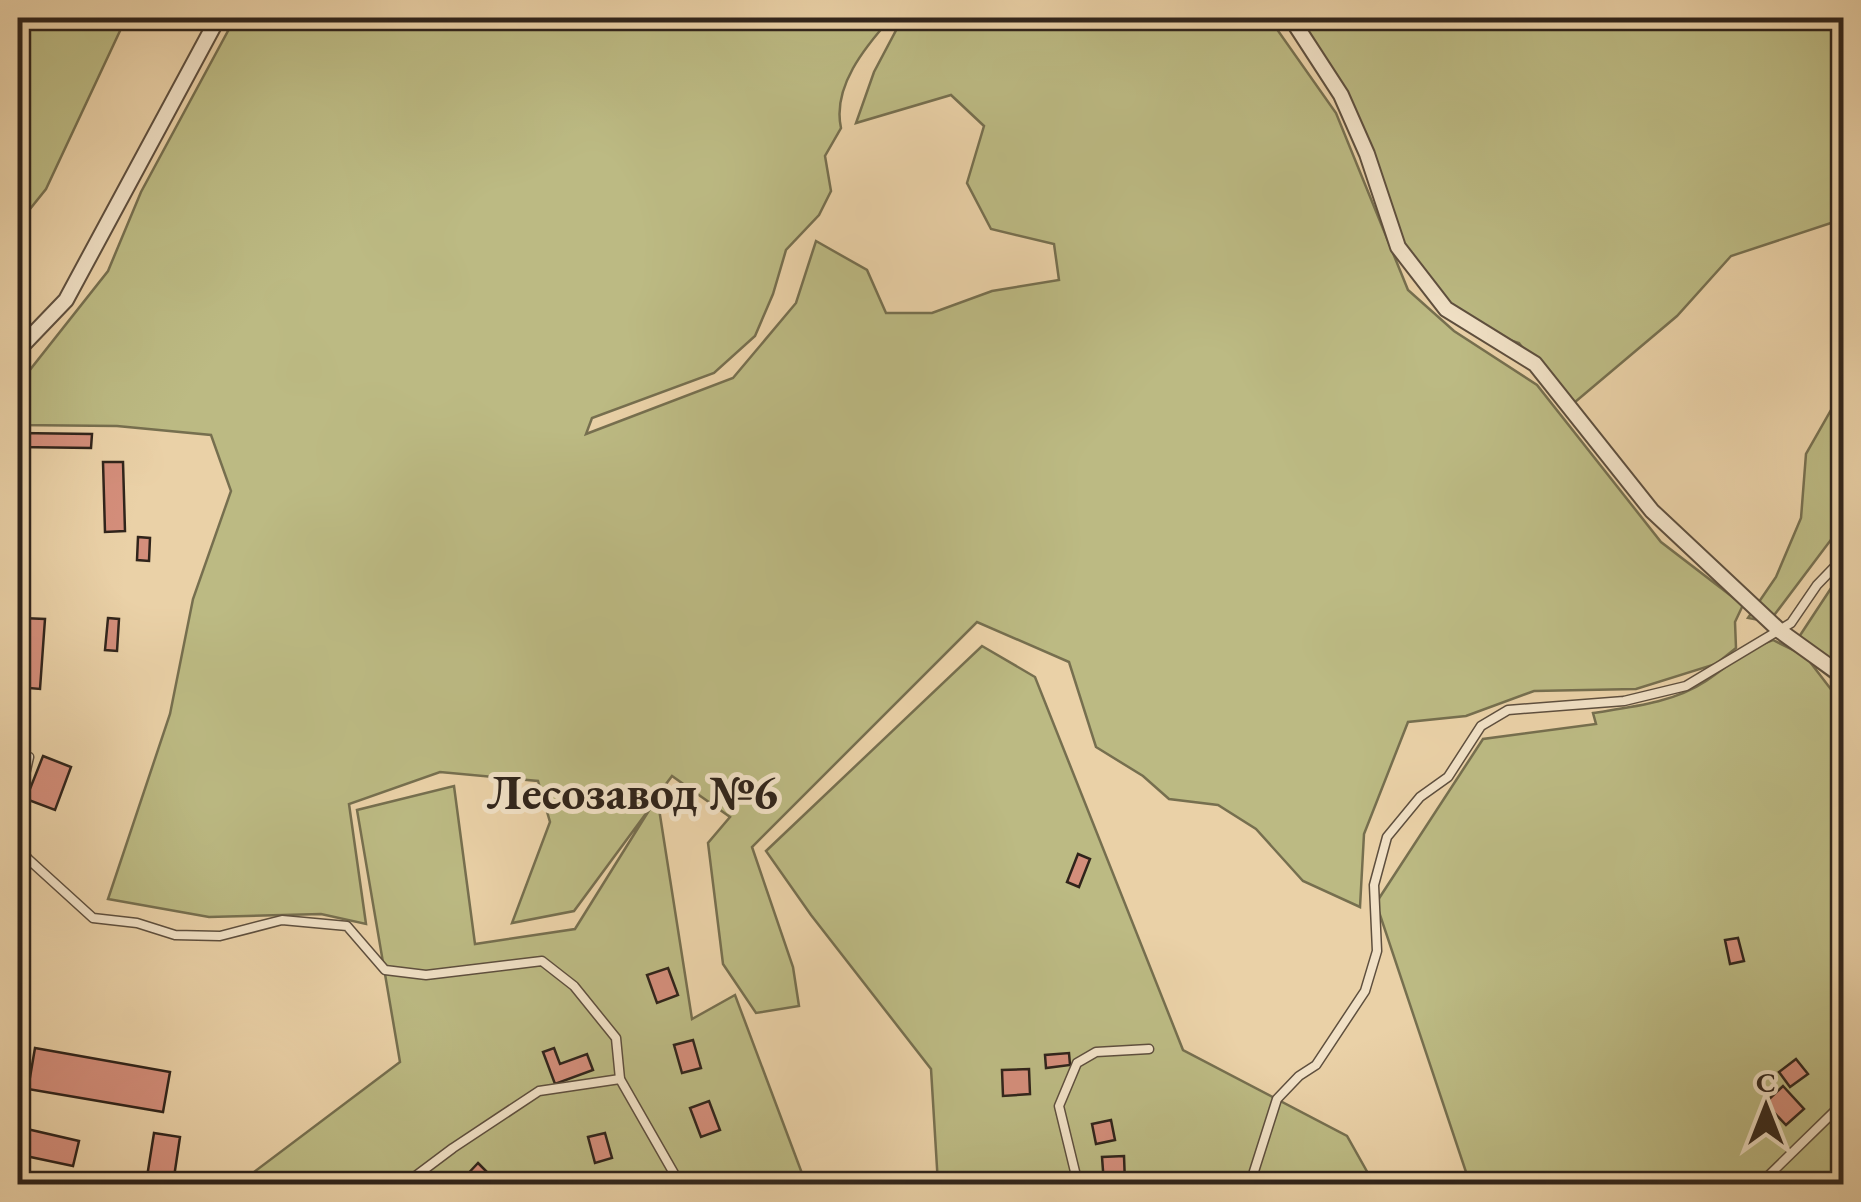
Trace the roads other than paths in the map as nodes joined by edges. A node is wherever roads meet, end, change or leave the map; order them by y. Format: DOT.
graph roads {
  1 [pos="218,18"];
  2 [pos="1291,18"];
  3 [pos="18,350"];
  4 [pos="1844,557"];
  5 [pos="1780,631"];
  6 [pos="1844,677"];
  7 [pos="29,757"];
  8 [pos="18,806"];
  9 [pos="18,841"];
  10 [pos="27,858"];
  11 [pos="18,870"];
  12 [pos="1149,1048"];
  13 [pos="620,1079"];
  14 [pos="1843,1103"];
  15 [pos="405,1184"];
  16 [pos="680,1184"];
  17 [pos="1078,1184"];
  18 [pos="1250,1184"];
  19 [pos="1760,1184"];
  1 -- 3 [label="street"];
  2 -- 5 [label="street"];
  4 -- 5 [label="lane"];
  5 -- 6 [label="street"];
  5 -- 18 [label="lane"];
  7 -- 8 [label="lane"];
  9 -- 10 [label="lane"];
  10 -- 11 [label="lane"];
  10 -- 13 [label="lane"];
  12 -- 17 [label="lane"];
  13 -- 15 [label="lane"];
  13 -- 16 [label="lane"];
  14 -- 19 [label="lane"];
}
